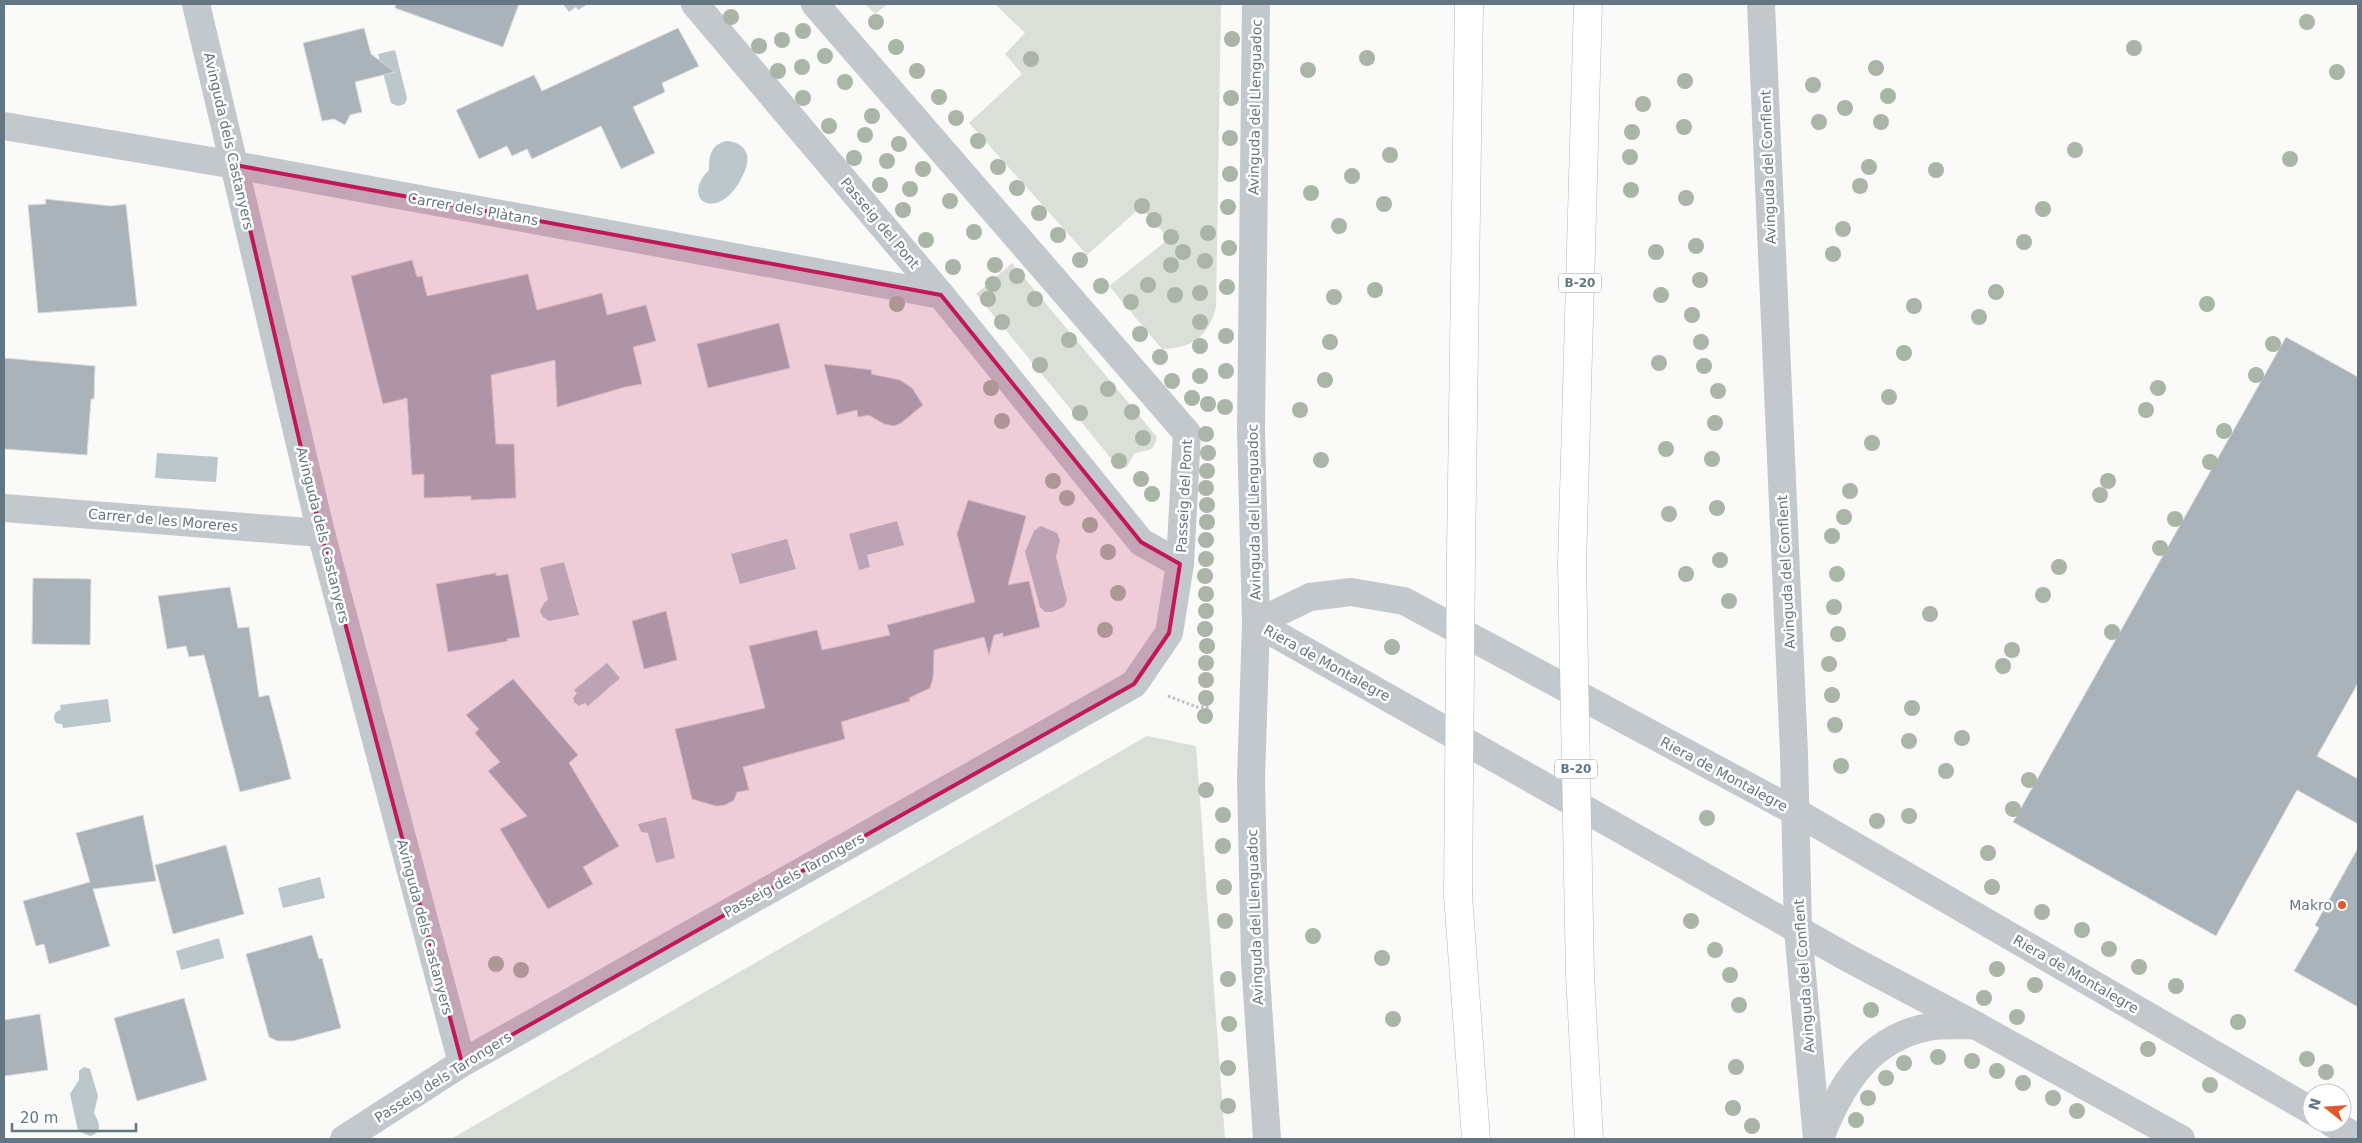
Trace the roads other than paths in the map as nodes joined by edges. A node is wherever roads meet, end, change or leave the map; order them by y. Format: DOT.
graph roads {
  1 [pos="196,4"];
  2 [pos="695,4"];
  3 [pos="815,4"];
  4 [pos="1256,4"];
  5 [pos="1469,4"];
  6 [pos="1588,4"];
  7 [pos="1761,4"];
  8 [pos="4,126"];
  9 [pos="235,165"];
  10 [pos="941,296"];
  11 [pos="4,508"];
  12 [pos="321,533"];
  13 [pos="1180,564"];
  14 [pos="1256,623"];
  15 [pos="1796,812"];
  16 [pos="1798,930"];
  17 [pos="1975,1025"];
  18 [pos="462,1063"];
  19 [pos="2302,1105"];
  20 [pos="344,1139"];
  21 [pos="1267,1139"];
  22 [pos="1476,1139"];
  23 [pos="1588,1139"];
  24 [pos="1818,1139"];
  25 [pos="2181,1139"];
  1 -- 9 [label="street, Avinguda dels Castanyers"];
  2 -- 10 [label="street, Passeig del Pont"];
  3 -- 13 [label="street, Passeig del Pont"];
  4 -- 14 [label="street, Avinguda del Llenguadoc"];
  5 -- 22 [label="highway, bridge"];
  6 -- 23 [label="highway, B-20, bridge"];
  7 -- 15 [label="street, Avinguda del Conflent"];
  8 -- 9 [label="street, Carrer dels Plàtans"];
  9 -- 10 [label="street, Carrer dels Plàtans"];
  9 -- 12 [label="street, Avinguda dels Castanyers"];
  10 -- 13 [label="street, Passeig del Pont"];
  11 -- 12 [label="street, Carrer de les Moreres"];
  12 -- 18 [label="street, Avinguda dels Castanyers"];
  13 -- 18 [label="street, Passeig dels Tarongers"];
  14 -- 15 [label="street, Riera de Montalegre"];
  14 -- 16 [label="street, Riera de Montalegre"];
  14 -- 21 [label="street, Avinguda del Llenguadoc"];
  15 -- 16 [label="street, Avinguda del Conflent"];
  15 -- 19 [label="street, Riera de Montalegre"];
  16 -- 17 [label="street, Riera de Montalegre"];
  16 -- 24 [label="street, Avinguda del Conflent"];
  17 -- 24 [label="street, Avinguda del Conflent"];
  17 -- 25 [label="street, Riera de Montalegre"];
  18 -- 20 [label="street, Passeig dels Tarongers"];
}
